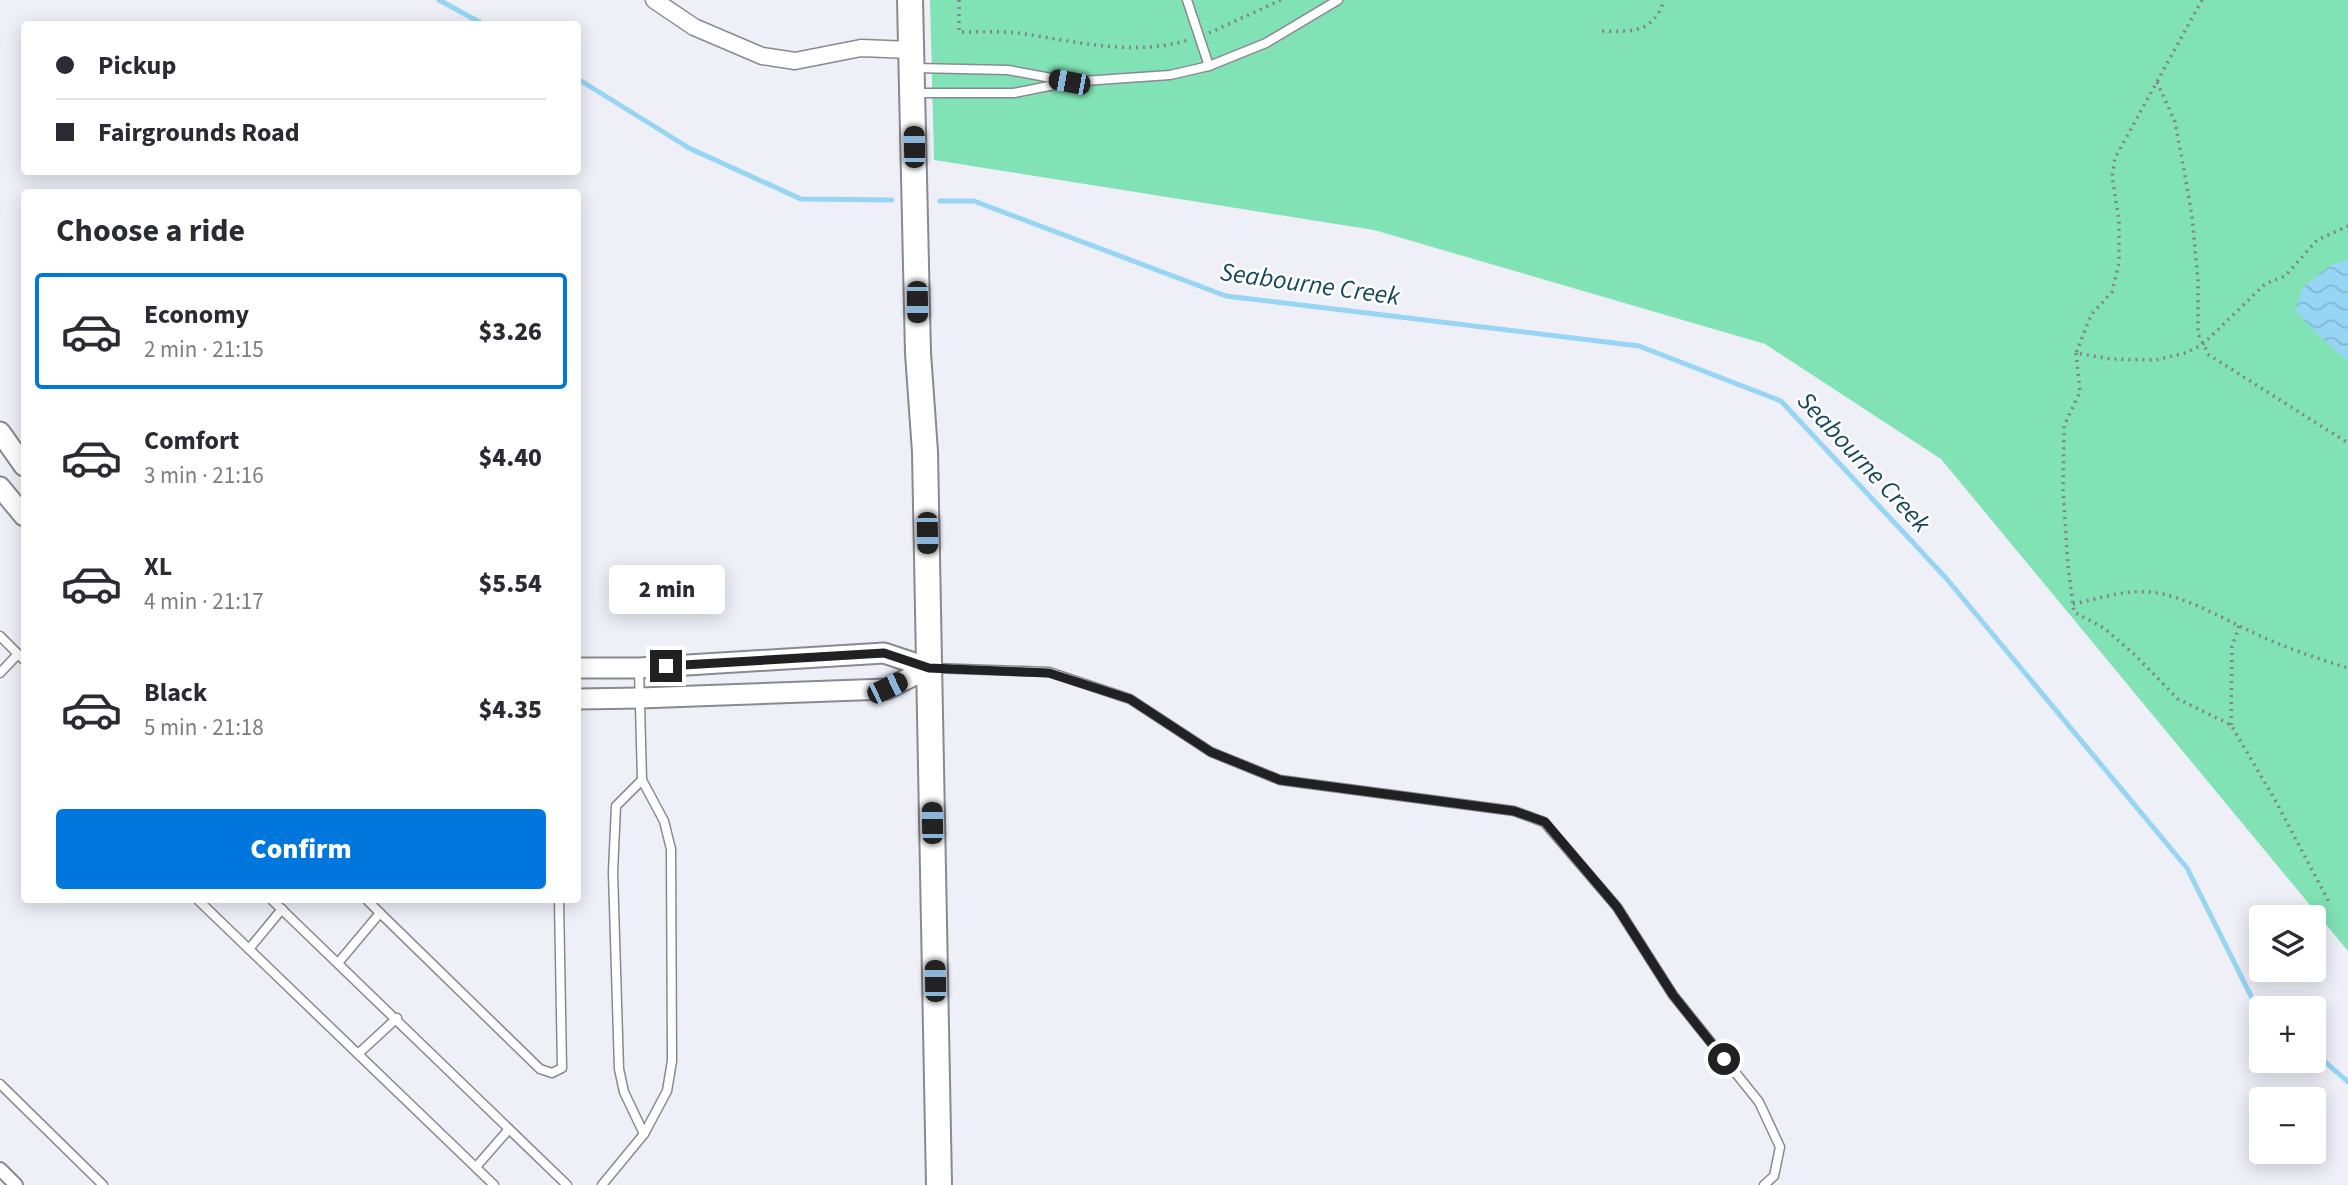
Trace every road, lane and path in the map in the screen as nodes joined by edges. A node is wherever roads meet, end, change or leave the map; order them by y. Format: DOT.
graph roads {
  1 [pos="654,0"];
  2 [pos="910,0"];
  3 [pos="959,0"];
  4 [pos="1187,0"];
  5 [pos="1281,0"];
  6 [pos="1338,0"];
  7 [pos="1664,0"];
  8 [pos="2202,0"];
  9 [pos="1602,31"];
  10 [pos="1199,37"];
  11 [pos="912,59"];
  12 [pos="1209,66"];
  13 [pos="1069,82"];
  14 [pos="2157,82"];
  15 [pos="913,93"];
  16 [pos="2348,226"];
  17 [pos="2203,345"];
  18 [pos="2076,353"];
  19 [pos="0,432"];
  20 [pos="2348,443"];
  21 [pos="21,462"];
  22 [pos="0,487"];
  23 [pos="21,512"];
  24 [pos="2073,604"];
  25 [pos="2239,625"];
  26 [pos="0,636"];
  27 [pos="21,657"];
  28 [pos="581,668"];
  29 [pos="639,668"];
  30 [pos="929,668"];
  31 [pos="2348,668"];
  32 [pos="0,673"];
  33 [pos="640,698"];
  34 [pos="581,699"];
  35 [pos="2231,724"];
  36 [pos="642,780"];
  37 [pos="2329,901"];
  38 [pos="201,903"];
  39 [pos="275,903"];
  40 [pos="370,903"];
  41 [pos="559,903"];
  42 [pos="282,909"];
  43 [pos="380,913"];
  44 [pos="248,949"];
  45 [pos="338,963"];
  46 [pos="397,1018"];
  47 [pos="358,1054"];
  48 [pos="0,1084"];
  49 [pos="509,1129"];
  50 [pos="644,1134"];
  51 [pos="476,1167"];
  52 [pos="0,1169"];
  53 [pos="16,1185"];
  54 [pos="103,1185"];
  55 [pos="494,1185"];
  56 [pos="567,1185"];
  57 [pos="602,1185"];
  58 [pos="939,1185"];
  59 [pos="1764,1185"];
  1 -- 11 [label="street"];
  2 -- 11 [label="main road"];
  3 -- 10 [label="path"];
  4 -- 10 [label="lane"];
  5 -- 10 [label="path"];
  6 -- 12 [label="lane"];
  7 -- 9 [label="path"];
  8 -- 14 [label="path"];
  10 -- 12 [label="lane"];
  11 -- 13 [label="lane"];
  11 -- 15 [label="main road"];
  12 -- 13 [label="lane"];
  13 -- 15 [label="lane"];
  14 -- 17 [label="path"];
  14 -- 18 [label="path"];
  15 -- 30 [label="main road"];
  16 -- 17 [label="path"];
  17 -- 18 [label="path"];
  17 -- 20 [label="path"];
  18 -- 24 [label="path"];
  19 -- 21 [label="street"];
  22 -- 23 [label="street"];
  24 -- 25 [label="path"];
  24 -- 35 [label="path"];
  25 -- 31 [label="path"];
  25 -- 35 [label="path"];
  26 -- 27 [label="lane"];
  27 -- 32 [label="lane"];
  28 -- 29 [label="street"];
  29 -- 30 [label="street"];
  29 -- 33 [label="lane"];
  30 -- 33 [label="street"];
  30 -- 58 [label="main road"];
  30 -- 59 [label="lane"];
  33 -- 34 [label="street"];
  33 -- 36 [label="lane"];
  35 -- 37 [label="path"];
  36 -- 50 [label="lane"];
  36 -- 50 [label="lane"];
  38 -- 44 [label="lane"];
  39 -- 42 [label="lane"];
  40 -- 43 [label="lane"];
  41 -- 43 [label="lane"];
  42 -- 44 [label="lane"];
  42 -- 45 [label="lane"];
  43 -- 45 [label="lane"];
  44 -- 47 [label="lane"];
  45 -- 46 [label="lane"];
  46 -- 47 [label="lane"];
  46 -- 49 [label="lane"];
  47 -- 51 [label="lane"];
  48 -- 54 [label="lane"];
  49 -- 51 [label="lane"];
  49 -- 56 [label="lane"];
  50 -- 57 [label="lane"];
  51 -- 55 [label="lane"];
  52 -- 53 [label="street"];
}
